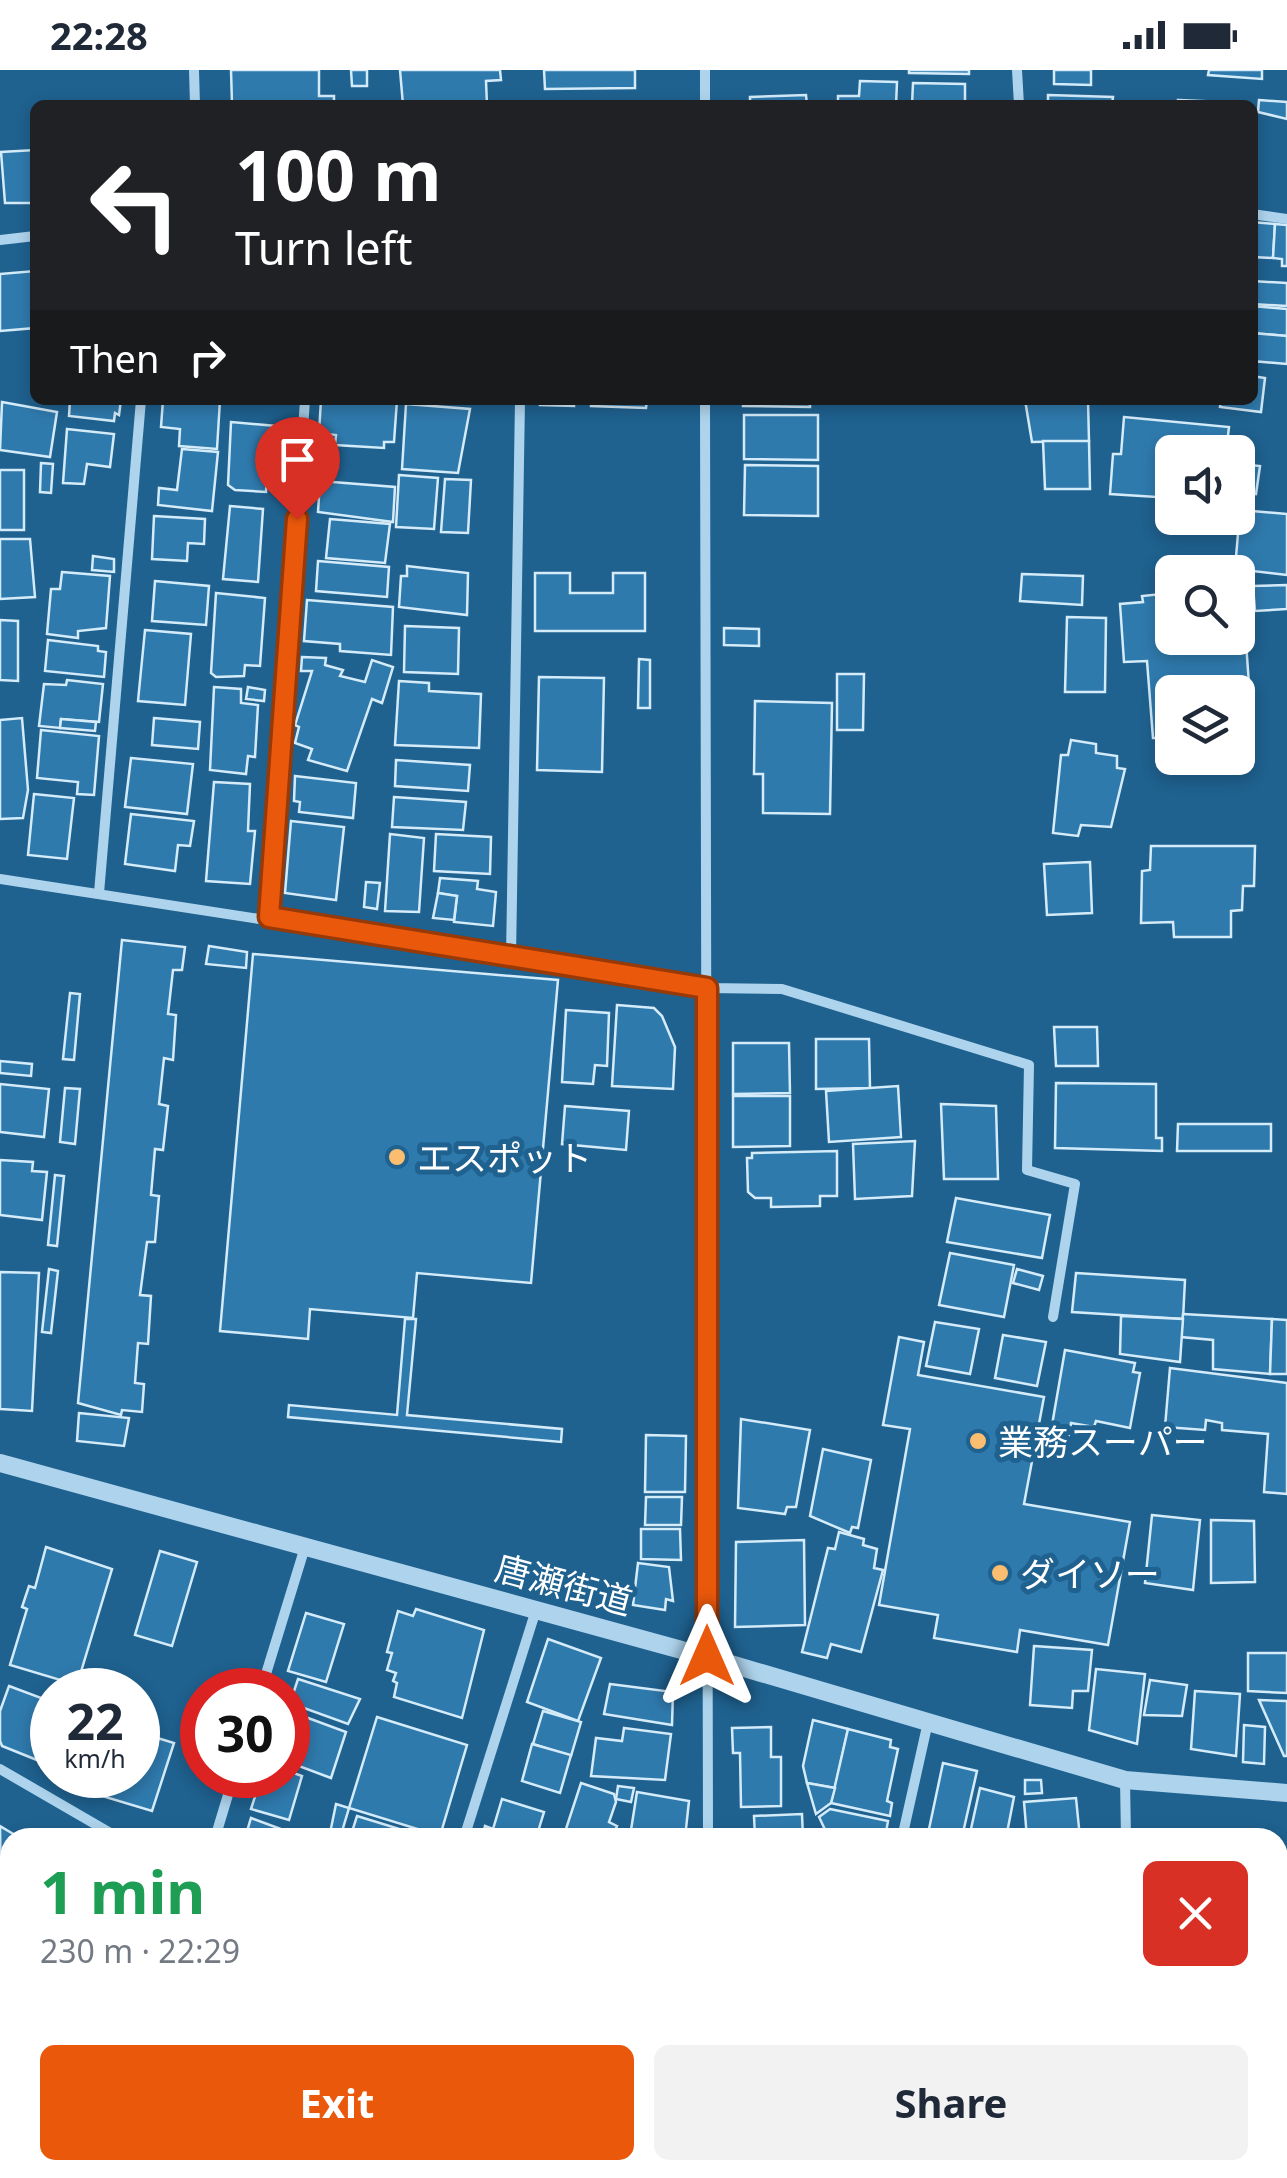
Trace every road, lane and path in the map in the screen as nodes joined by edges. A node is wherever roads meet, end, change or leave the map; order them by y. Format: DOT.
graph roads {
  1 [pos="194,70"];
  2 [pos="705,70"];
  3 [pos="1017,70"];
  4 [pos="195,100"];
  5 [pos="705,100"];
  6 [pos="1019,100"];
  7 [pos="1258,215"];
  8 [pos="1287,219"];
  9 [pos="30,237"];
  10 [pos="0,240"];
  11 [pos="142,405"];
  12 [pos="306,405"];
  13 [pos="520,405"];
  14 [pos="705,405"];
  15 [pos="0,879"];
  16 [pos="99,893"];
  17 [pos="269,917"];
  18 [pos="511,958"];
  19 [pos="707,988"];
  20 [pos="1053,1318"];
  21 [pos="0,1463"];
  22 [pos="305,1547"];
  23 [pos="536,1610"];
  24 [pos="707,1656"];
  25 [pos="267,1668"];
  26 [pos="928,1722"];
  27 [pos="0,1769"];
  28 [pos="1125,1780"];
  29 [pos="1287,1794"];
  30 [pos="227,1798"];
  31 [pos="102,1828"];
  32 [pos="218,1828"];
  33 [pos="467,1828"];
  34 [pos="708,1828"];
  35 [pos="904,1828"];
  36 [pos="1126,1828"];
  1 -- 4 [label="street"];
  2 -- 5 [label="street"];
  3 -- 6 [label="street"];
  7 -- 8 [label="street"];
  9 -- 10 [label="street"];
  11 -- 16 [label="street"];
  12 -- 17 [label="street"];
  13 -- 18 [label="street"];
  14 -- 19 [label="street"];
  15 -- 16 [label="street"];
  16 -- 17 [label="street"];
  17 -- 18 [label="street"];
  18 -- 19 [label="street"];
  19 -- 20 [label="street"];
  19 -- 24 [label="street"];
  21 -- 22 [label="street, 唐瀬街道"];
  22 -- 23 [label="street, 唐瀬街道"];
  22 -- 25 [label="street"];
  23 -- 24 [label="street, 唐瀬街道"];
  23 -- 33 [label="street"];
  24 -- 26 [label="street, 唐瀬街道"];
  24 -- 34 [label="street"];
  26 -- 28 [label="street, 唐瀬街道"];
  26 -- 35 [label="street"];
  27 -- 31 [label="street"];
  28 -- 29 [label="street, 唐瀬街道"];
  28 -- 36 [label="street"];
  30 -- 32 [label="street"];
}
